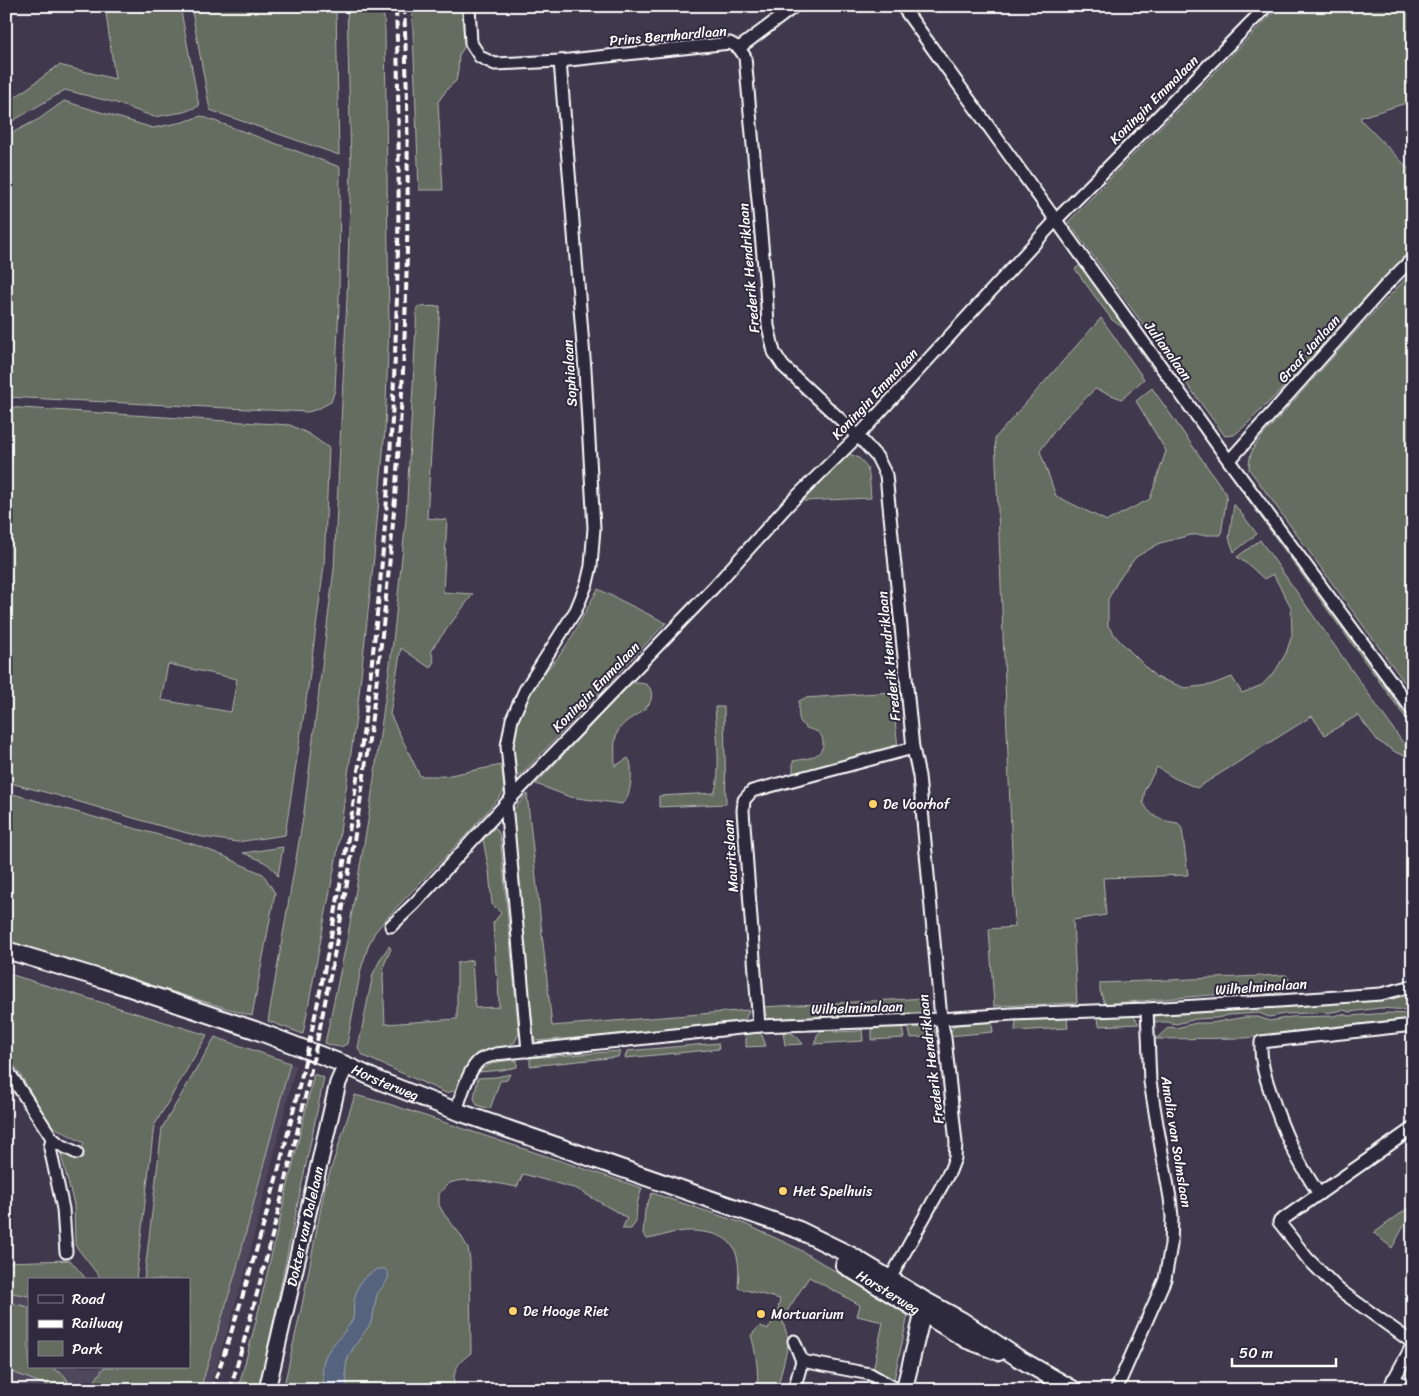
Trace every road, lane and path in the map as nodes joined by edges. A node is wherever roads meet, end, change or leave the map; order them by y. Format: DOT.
graph roads {
  1 [pos="469,6"];
  2 [pos="795,6"];
  3 [pos="902,6"];
  4 [pos="1267,6"];
  5 [pos="739,48"];
  6 [pos="560,61"];
  7 [pos="1056,220"];
  8 [pos="1413,258"];
  9 [pos="858,436"];
  10 [pos="1229,461"];
  11 [pos="1413,711"];
  12 [pos="913,748"];
  13 [pos="509,801"];
  14 [pos="391,926"];
  15 [pos="6,950"];
  16 [pos="1413,986"];
  17 [pos="1147,1009"];
  18 [pos="941,1019"];
  19 [pos="1413,1025"];
  20 [pos="759,1026"];
  21 [pos="528,1051"];
  22 [pos="346,1065"];
  23 [pos="6,1068"];
  24 [pos="456,1111"];
  25 [pos="1413,1128"];
  26 [pos="52,1138"];
  27 [pos="77,1153"];
  28 [pos="1319,1194"];
  29 [pos="66,1252"];
  30 [pos="887,1284"];
  31 [pos="925,1308"];
  32 [pos="794,1341"];
  33 [pos="1413,1344"];
  34 [pos="802,1361"];
  35 [pos="1390,1385"];
  36 [pos="1413,1388"];
  37 [pos="267,1390"];
  38 [pos="794,1390"];
  39 [pos="898,1390"];
  40 [pos="904,1390"];
  41 [pos="1074,1390"];
  42 [pos="1116,1390"];
  1 -- 6 [label="street"];
  2 -- 5 [label="street, Prins Bernhardlaan"];
  3 -- 7 [label="street, Julianalaan"];
  4 -- 7 [label="street, Koningin Emmalaan"];
  5 -- 6 [label="street, Prins Bernhardlaan"];
  5 -- 9 [label="street, Frederik Hendriklaan"];
  6 -- 13 [label="street, Sophialaan"];
  7 -- 9 [label="street, Koningin Emmalaan"];
  7 -- 10 [label="street, Julianalaan"];
  8 -- 10 [label="street, Graaf Janlaan"];
  9 -- 12 [label="street, Frederik Hendriklaan"];
  9 -- 13 [label="street, Koningin Emmalaan"];
  10 -- 11 [label="street, Julianalaan"];
  12 -- 18 [label="street, Frederik Hendriklaan"];
  12 -- 20 [label="street, Mauritslaan"];
  13 -- 14 [label="street, Koningin Emmalaan"];
  13 -- 21 [label="street"];
  15 -- 22 [label="main road, Horsterweg"];
  16 -- 17 [label="street, Wilhelminalaan"];
  17 -- 18 [label="street, Wilhelminalaan"];
  17 -- 42 [label="street, Amalia van Solmslaan"];
  18 -- 20 [label="street, Wilhelminalaan"];
  18 -- 30 [label="street, Frederik Hendriklaan"];
  19 -- 28 [label="street"];
  20 -- 21 [label="street, Wilhelminalaan"];
  21 -- 24 [label="street, Wilhelminalaan"];
  22 -- 24 [label="main road, Horsterweg"];
  22 -- 37 [label="street, Dokter van Dalelaan"];
  23 -- 26 [label="street"];
  24 -- 30 [label="main road, Horsterweg"];
  25 -- 28 [label="street"];
  26 -- 27 [label="street"];
  26 -- 29 [label="street"];
  28 -- 33 [label="street"];
  30 -- 31 [label="main road, Horsterweg"];
  31 -- 40 [label="street"];
  31 -- 41 [label="main road, Horsterweg"];
  32 -- 34 [label="street"];
  33 -- 35 [label="street"];
  34 -- 38 [label="street"];
  34 -- 39 [label="street"];
  35 -- 36 [label="street"];
}
